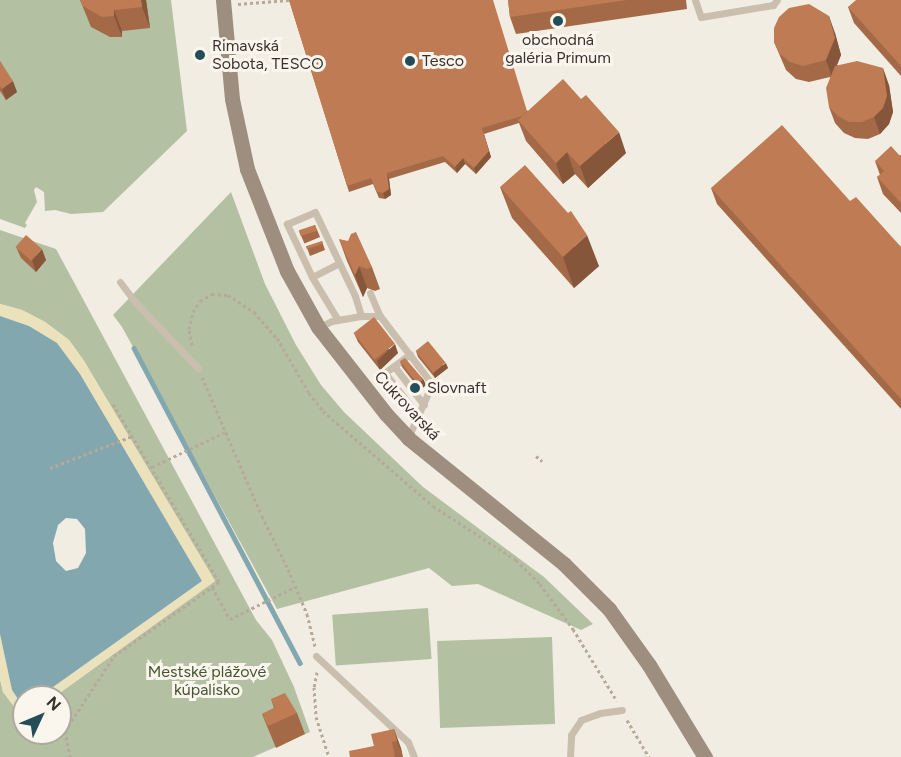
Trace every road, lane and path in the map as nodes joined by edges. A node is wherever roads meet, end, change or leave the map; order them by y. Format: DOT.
graph roads {
  1 [pos="289,0"];
  2 [pos="695,0"];
  3 [pos="777,0"];
  4 [pos="228,2"];
  5 [pos="321,223"];
  6 [pos="311,228"];
  7 [pos="302,232"];
  8 [pos="293,236"];
  9 [pos="328,239"];
  10 [pos="319,244"];
  11 [pos="310,248"];
  12 [pos="300,252"];
  13 [pos="339,262"];
  14 [pos="312,277"];
  15 [pos="120,282"];
  16 [pos="370,293"];
  17 [pos="361,316"];
  18 [pos="380,316"];
  19 [pos="338,320"];
  20 [pos="318,327"];
  21 [pos="410,354"];
  22 [pos="394,366"];
  23 [pos="198,368"];
  24 [pos="113,404"];
  25 [pos="424,405"];
  26 [pos="419,417"];
  27 [pos="225,432"];
  28 [pos="133,436"];
  29 [pos="408,438"];
  30 [pos="536,456"];
  31 [pos="542,461"];
  32 [pos="50,468"];
  33 [pos="152,468"];
  34 [pos="212,587"];
  35 [pos="295,587"];
  36 [pos="316,656"];
  37 [pos="622,710"];
  38 [pos="72,716"];
  39 [pos="329,757"];
  40 [pos="414,757"];
  41 [pos="570,757"];
  42 [pos="649,757"];
  43 [pos="705,757"];
  1 -- 4 [label="path"];
  2 -- 3 [label="lane"];
  4 -- 20 [label="main road, Cukrovarská"];
  5 -- 6 [label="lane"];
  5 -- 8 [label="lane"];
  5 -- 9 [label="lane"];
  7 -- 8 [label="lane"];
  8 -- 12 [label="lane"];
  9 -- 10 [label="lane"];
  9 -- 13 [label="lane"];
  11 -- 12 [label="lane"];
  12 -- 14 [label="lane"];
  13 -- 14 [label="lane"];
  13 -- 17 [label="lane"];
  14 -- 19 [label="lane"];
  15 -- 23 [label="lane"];
  16 -- 18 [label="lane"];
  17 -- 18 [label="lane"];
  17 -- 19 [label="lane"];
  18 -- 21 [label="lane"];
  19 -- 20 [label="lane"];
  20 -- 29 [label="main road, Cukrovarská"];
  21 -- 22 [label="lane"];
  21 -- 25 [label="lane"];
  22 -- 25 [label="lane"];
  22 -- 26 [label="lane"];
  23 -- 27 [label="path"];
  23 -- 37 [label="path"];
  24 -- 28 [label="path"];
  25 -- 26 [label="lane"];
  26 -- 29 [label="lane"];
  27 -- 33 [label="path"];
  27 -- 35 [label="path"];
  28 -- 32 [label="path"];
  28 -- 33 [label="path"];
  29 -- 43 [label="main road, Cukrovarská"];
  30 -- 31 [label="path"];
  33 -- 34 [label="path"];
  34 -- 35 [label="path"];
  34 -- 38 [label="path"];
  35 -- 36 [label="path"];
  36 -- 39 [label="path"];
  36 -- 40 [label="lane"];
  37 -- 41 [label="lane"];
  37 -- 42 [label="path"];
}
